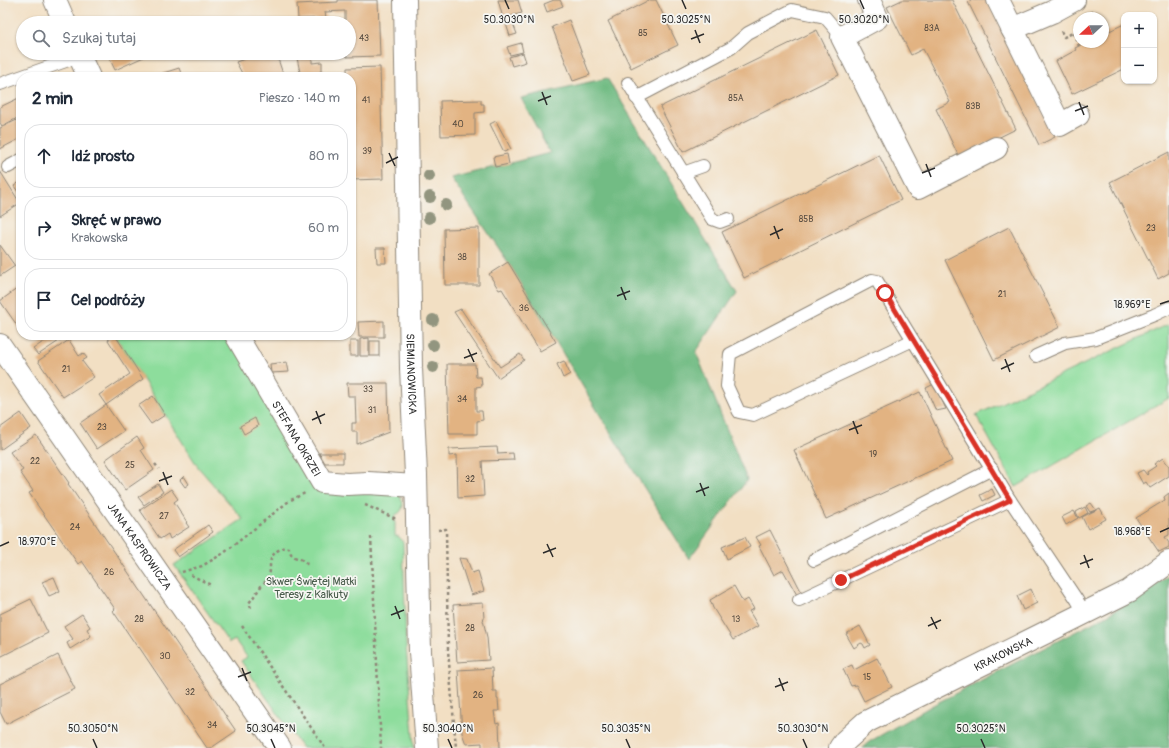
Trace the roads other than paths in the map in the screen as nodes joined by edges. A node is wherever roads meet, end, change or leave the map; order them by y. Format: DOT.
graph roads {
  1 [pos="55,0"];
  2 [pos="405,0"];
  3 [pos="869,0"];
  4 [pos="998,0"];
  5 [pos="1074,0"];
  6 [pos="62,16"];
  7 [pos="1012,29"];
  8 [pos="842,37"];
  9 [pos="65,60"];
  10 [pos="81,60"];
  11 [pos="33,72"];
  12 [pos="87,72"];
  13 [pos="16,78"];
  14 [pos="628,83"];
  15 [pos="0,84"];
  16 [pos="636,98"];
  17 [pos="1078,116"];
  18 [pos="996,148"];
  19 [pos="16,163"];
  20 [pos="703,166"];
  21 [pos="8,167"];
  22 [pos="683,173"];
  23 [pos="728,219"];
  24 [pos="1169,308"];
  25 [pos="239,340"];
  26 [pos="913,340"];
  27 [pos="0,345"];
  28 [pos="1036,356"];
  29 [pos="992,469"];
  30 [pos="416,486"];
  31 [pos="1010,500"];
  32 [pos="814,560"];
  33 [pos="1169,562"];
  34 [pos="799,600"];
  35 [pos="1085,614"];
  36 [pos="280,748"];
  37 [pos="427,748"];
  38 [pos="840,748"];
  1 -- 6 [label="street"];
  2 -- 30 [label="street, SIEMIANOWICKA"];
  3 -- 8 [label="street"];
  4 -- 7 [label="street"];
  5 -- 7 [label="street"];
  7 -- 17 [label="street"];
  8 -- 16 [label="lane"];
  8 -- 18 [label="street"];
  9 -- 11 [label="lane"];
  10 -- 12 [label="street"];
  13 -- 15 [label="lane"];
  14 -- 16 [label="lane"];
  16 -- 22 [label="lane"];
  19 -- 21 [label="lane"];
  20 -- 22 [label="lane"];
  22 -- 23 [label="lane"];
  24 -- 28 [label="lane"];
  25 -- 30 [label="street, STEFANA OKRZEI"];
  26 -- 26 [label="lane"];
  26 -- 29 [label="lane"];
  27 -- 36 [label="street, JANA KASPROWICZA"];
  29 -- 31 [label="lane"];
  29 -- 32 [label="lane"];
  30 -- 37 [label="street, SIEMIANOWICKA"];
  31 -- 34 [label="lane"];
  31 -- 35 [label="lane"];
  33 -- 35 [label="street, KRAKOWSKA"];
  35 -- 38 [label="street, KRAKOWSKA"];
}
